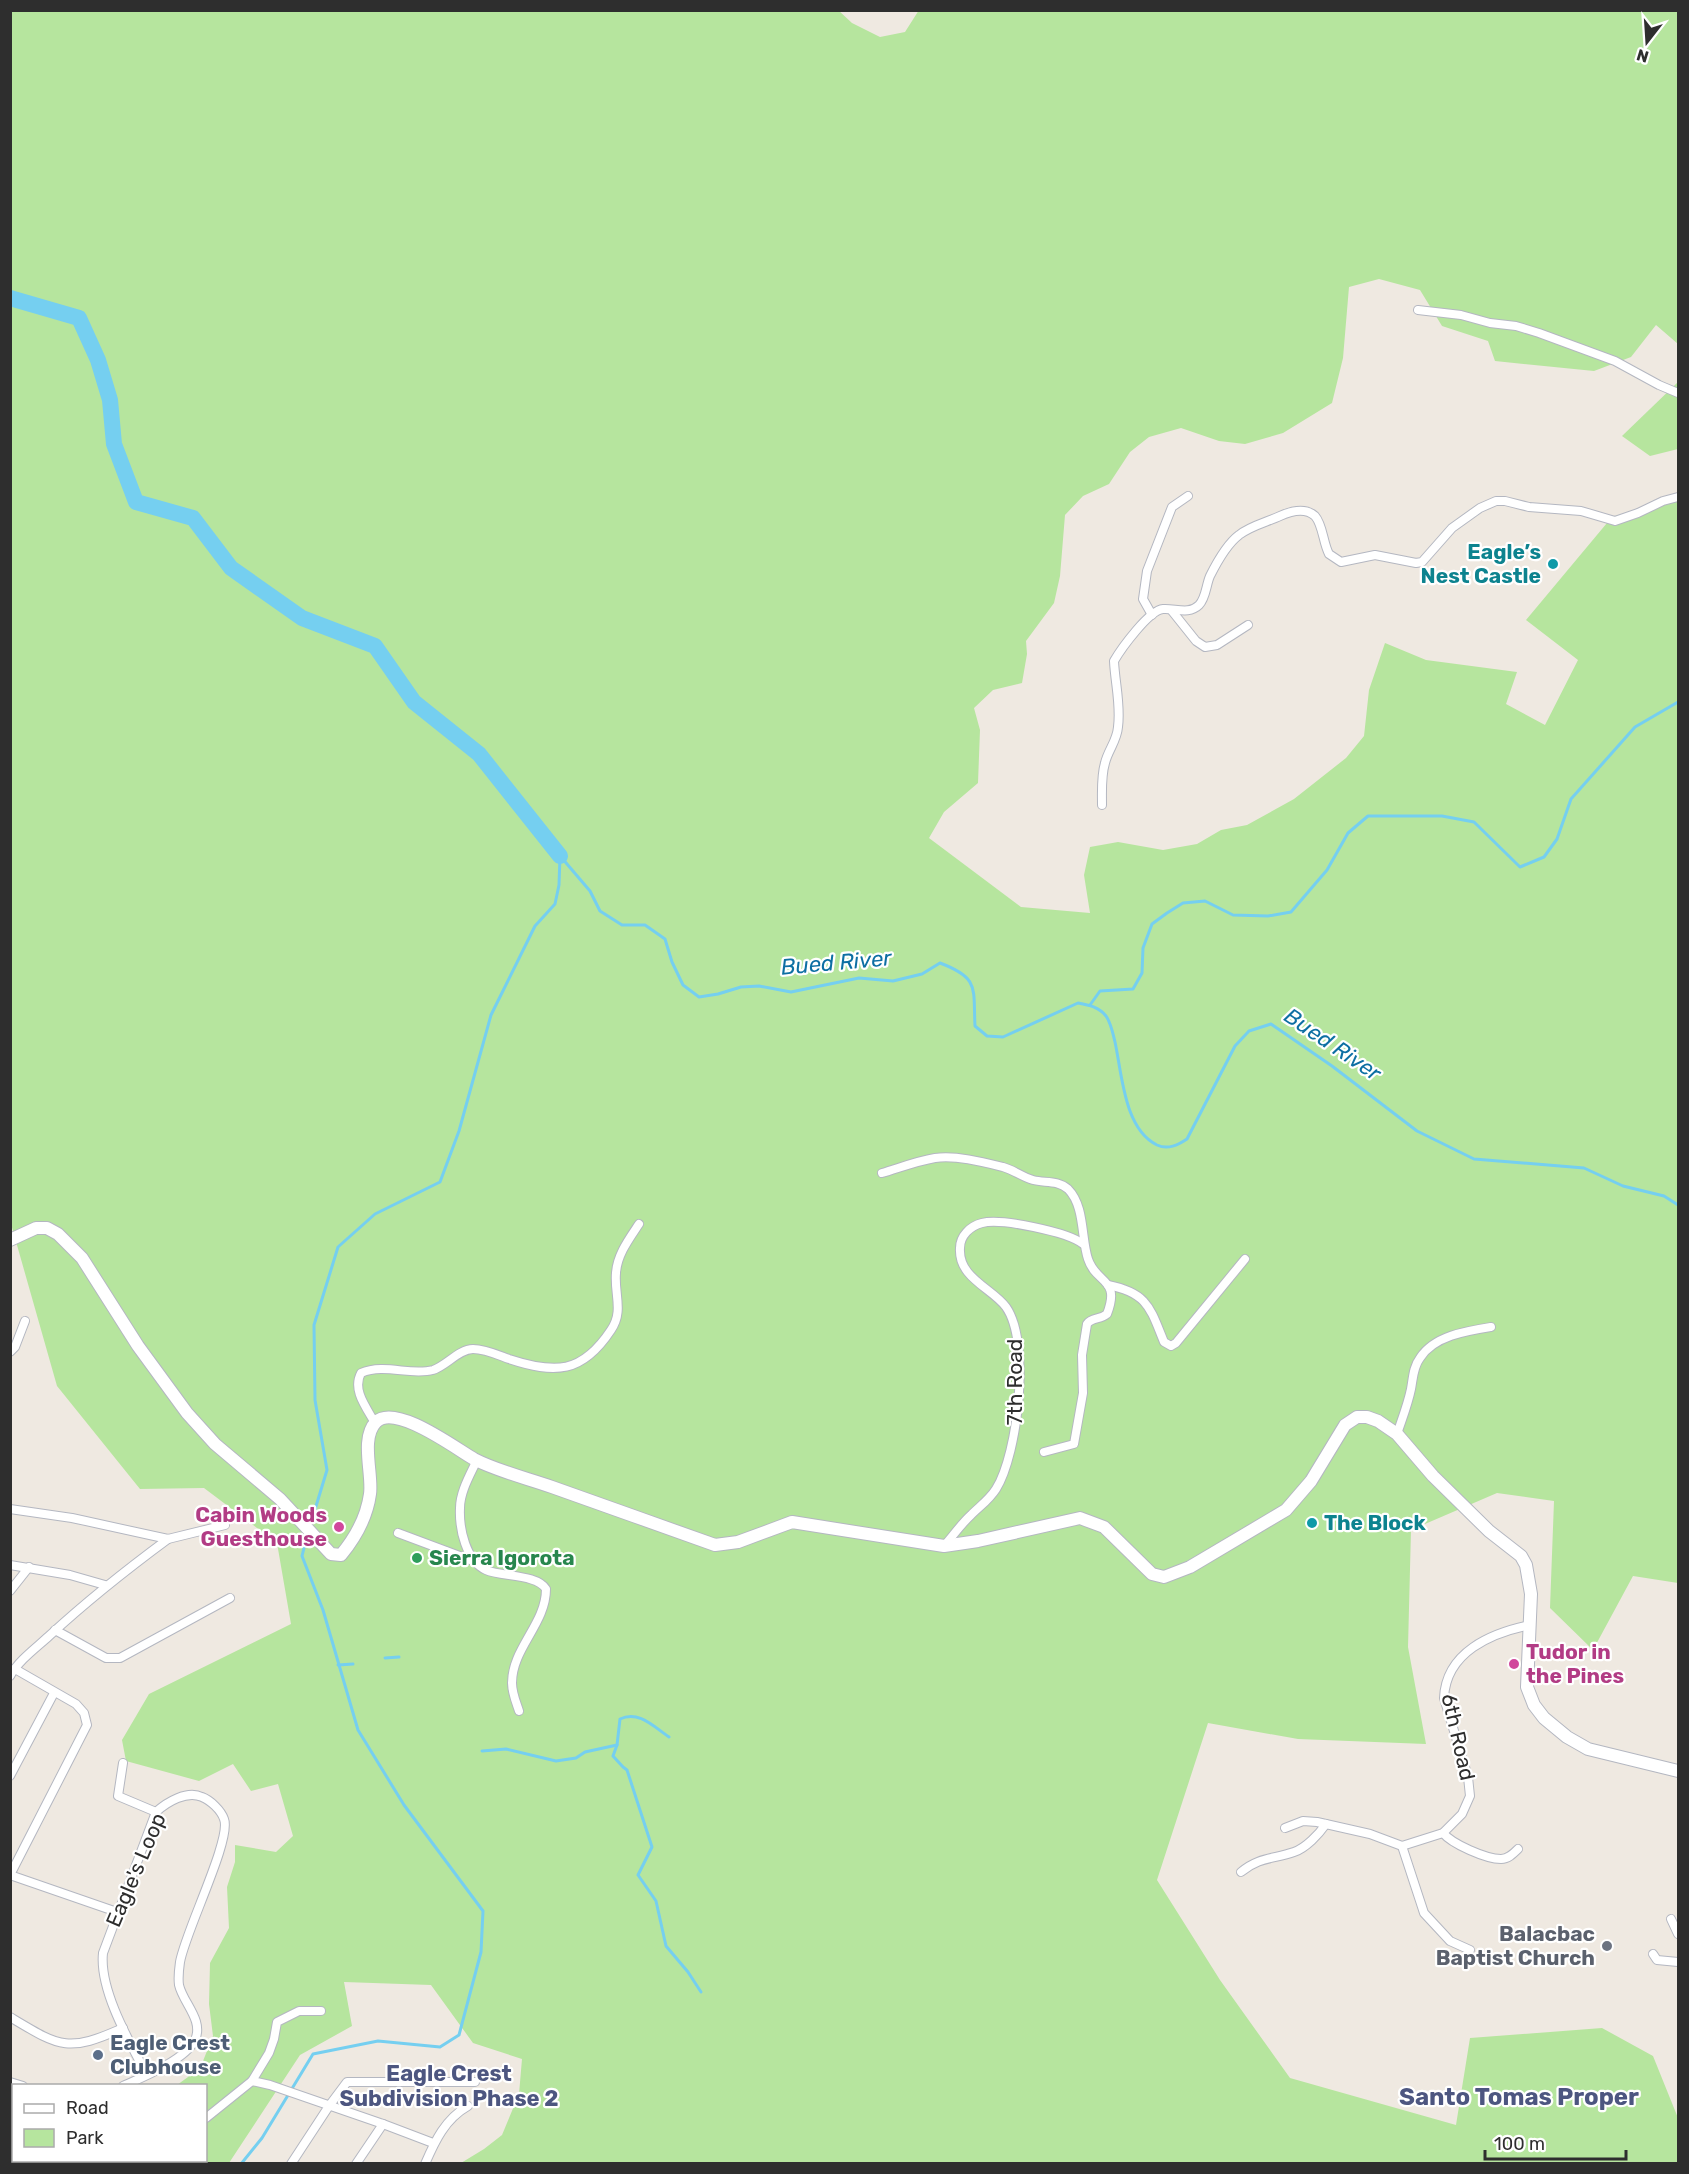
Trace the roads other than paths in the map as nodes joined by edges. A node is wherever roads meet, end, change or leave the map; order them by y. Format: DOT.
graph roads {
  1 [pos="1418,310"];
  2 [pos="1678,393"];
  3 [pos="1188,496"];
  4 [pos="1678,497"];
  5 [pos="1172,611"];
  6 [pos="1152,615"];
  7 [pos="1248,625"];
  8 [pos="1102,805"];
  9 [pos="882,1173"];
  10 [pos="639,1224"];
  11 [pos="10,1240"];
  12 [pos="1083,1244"];
  13 [pos="1245,1259"];
  14 [pos="1108,1285"];
  15 [pos="25,1321"];
  16 [pos="1491,1328"];
  17 [pos="10,1352"];
  18 [pos="375,1423"];
  19 [pos="1397,1434"];
  20 [pos="1044,1452"];
  21 [pos="477,1460"];
  22 [pos="10,1509"];
  23 [pos="225,1525"];
  24 [pos="398,1533"];
  25 [pos="168,1539"];
  26 [pos="944,1546"];
  27 [pos="473,1561"];
  28 [pos="10,1565"];
  29 [pos="29,1567"];
  30 [pos="105,1585"];
  31 [pos="10,1591"];
  32 [pos="230,1598"];
  33 [pos="1530,1625"];
  34 [pos="55,1630"];
  35 [pos="13,1672"];
  36 [pos="54,1693"];
  37 [pos="519,1711"];
  38 [pos="123,1763"];
  39 [pos="1678,1771"];
  40 [pos="10,1776"];
  41 [pos="156,1812"];
  42 [pos="1326,1824"];
  43 [pos="1286,1828"];
  44 [pos="1443,1833"];
  45 [pos="1402,1846"];
  46 [pos="1518,1849"];
  47 [pos="1241,1872"];
  48 [pos="10,1875"];
  49 [pos="117,1912"];
  50 [pos="1671,1919"];
  51 [pos="1678,1934"];
  52 [pos="1470,1950"];
  53 [pos="1653,1954"];
  54 [pos="1678,1962"];
  55 [pos="321,2012"];
  56 [pos="10,2017"];
  57 [pos="123,2028"];
  58 [pos="147,2075"];
  59 [pos="252,2081"];
  60 [pos="475,2082"];
  61 [pos="125,2084"];
  62 [pos="329,2106"];
  63 [pos="468,2106"];
  64 [pos="207,2117"];
  65 [pos="383,2124"];
  66 [pos="433,2143"];
  67 [pos="291,2163"];
  68 [pos="356,2163"];
  69 [pos="425,2163"];
  1 -- 2 [label="street"];
  3 -- 6 [label="street"];
  4 -- 5 [label="street"];
  5 -- 6 [label="street"];
  5 -- 7 [label="street"];
  6 -- 8 [label="street"];
  9 -- 12 [label="street"];
  10 -- 18 [label="street"];
  11 -- 18 [label="main road"];
  12 -- 14 [label="street"];
  12 -- 26 [label="street, 7th Road"];
  13 -- 14 [label="street"];
  14 -- 20 [label="street"];
  15 -- 17 [label="street"];
  16 -- 19 [label="street"];
  18 -- 21 [label="main road"];
  19 -- 26 [label="main road"];
  19 -- 33 [label="main road"];
  21 -- 26 [label="main road"];
  21 -- 27 [label="street"];
  22 -- 25 [label="street"];
  23 -- 25 [label="street"];
  24 -- 27 [label="street"];
  25 -- 30 [label="street"];
  27 -- 37 [label="street"];
  28 -- 29 [label="street"];
  29 -- 30 [label="street"];
  29 -- 31 [label="street"];
  30 -- 34 [label="street"];
  32 -- 34 [label="street"];
  33 -- 39 [label="main road"];
  33 -- 44 [label="street, 6th Road"];
  34 -- 35 [label="street"];
  35 -- 36 [label="street"];
  36 -- 40 [label="street"];
  36 -- 48 [label="street"];
  38 -- 41 [label="street"];
  41 -- 49 [label="street, Eagle's Loop"];
  41 -- 58 [label="street, Eagle's Loop"];
  42 -- 43 [label="street"];
  42 -- 45 [label="street"];
  42 -- 47 [label="street"];
  44 -- 45 [label="street, 6th Road"];
  44 -- 46 [label="street"];
  45 -- 52 [label="street"];
  48 -- 49 [label="street"];
  49 -- 57 [label="street, Eagle's Loop"];
  50 -- 51 [label="street"];
  53 -- 54 [label="street"];
  55 -- 59 [label="street"];
  56 -- 57 [label="street"];
  57 -- 58 [label="street, Eagle's Loop"];
  58 -- 61 [label="street"];
  59 -- 62 [label="street"];
  59 -- 64 [label="street"];
  60 -- 62 [label="street"];
  62 -- 65 [label="street"];
  62 -- 67 [label="street"];
  63 -- 66 [label="street"];
  65 -- 66 [label="street"];
  65 -- 68 [label="street"];
  66 -- 69 [label="street"];
}
